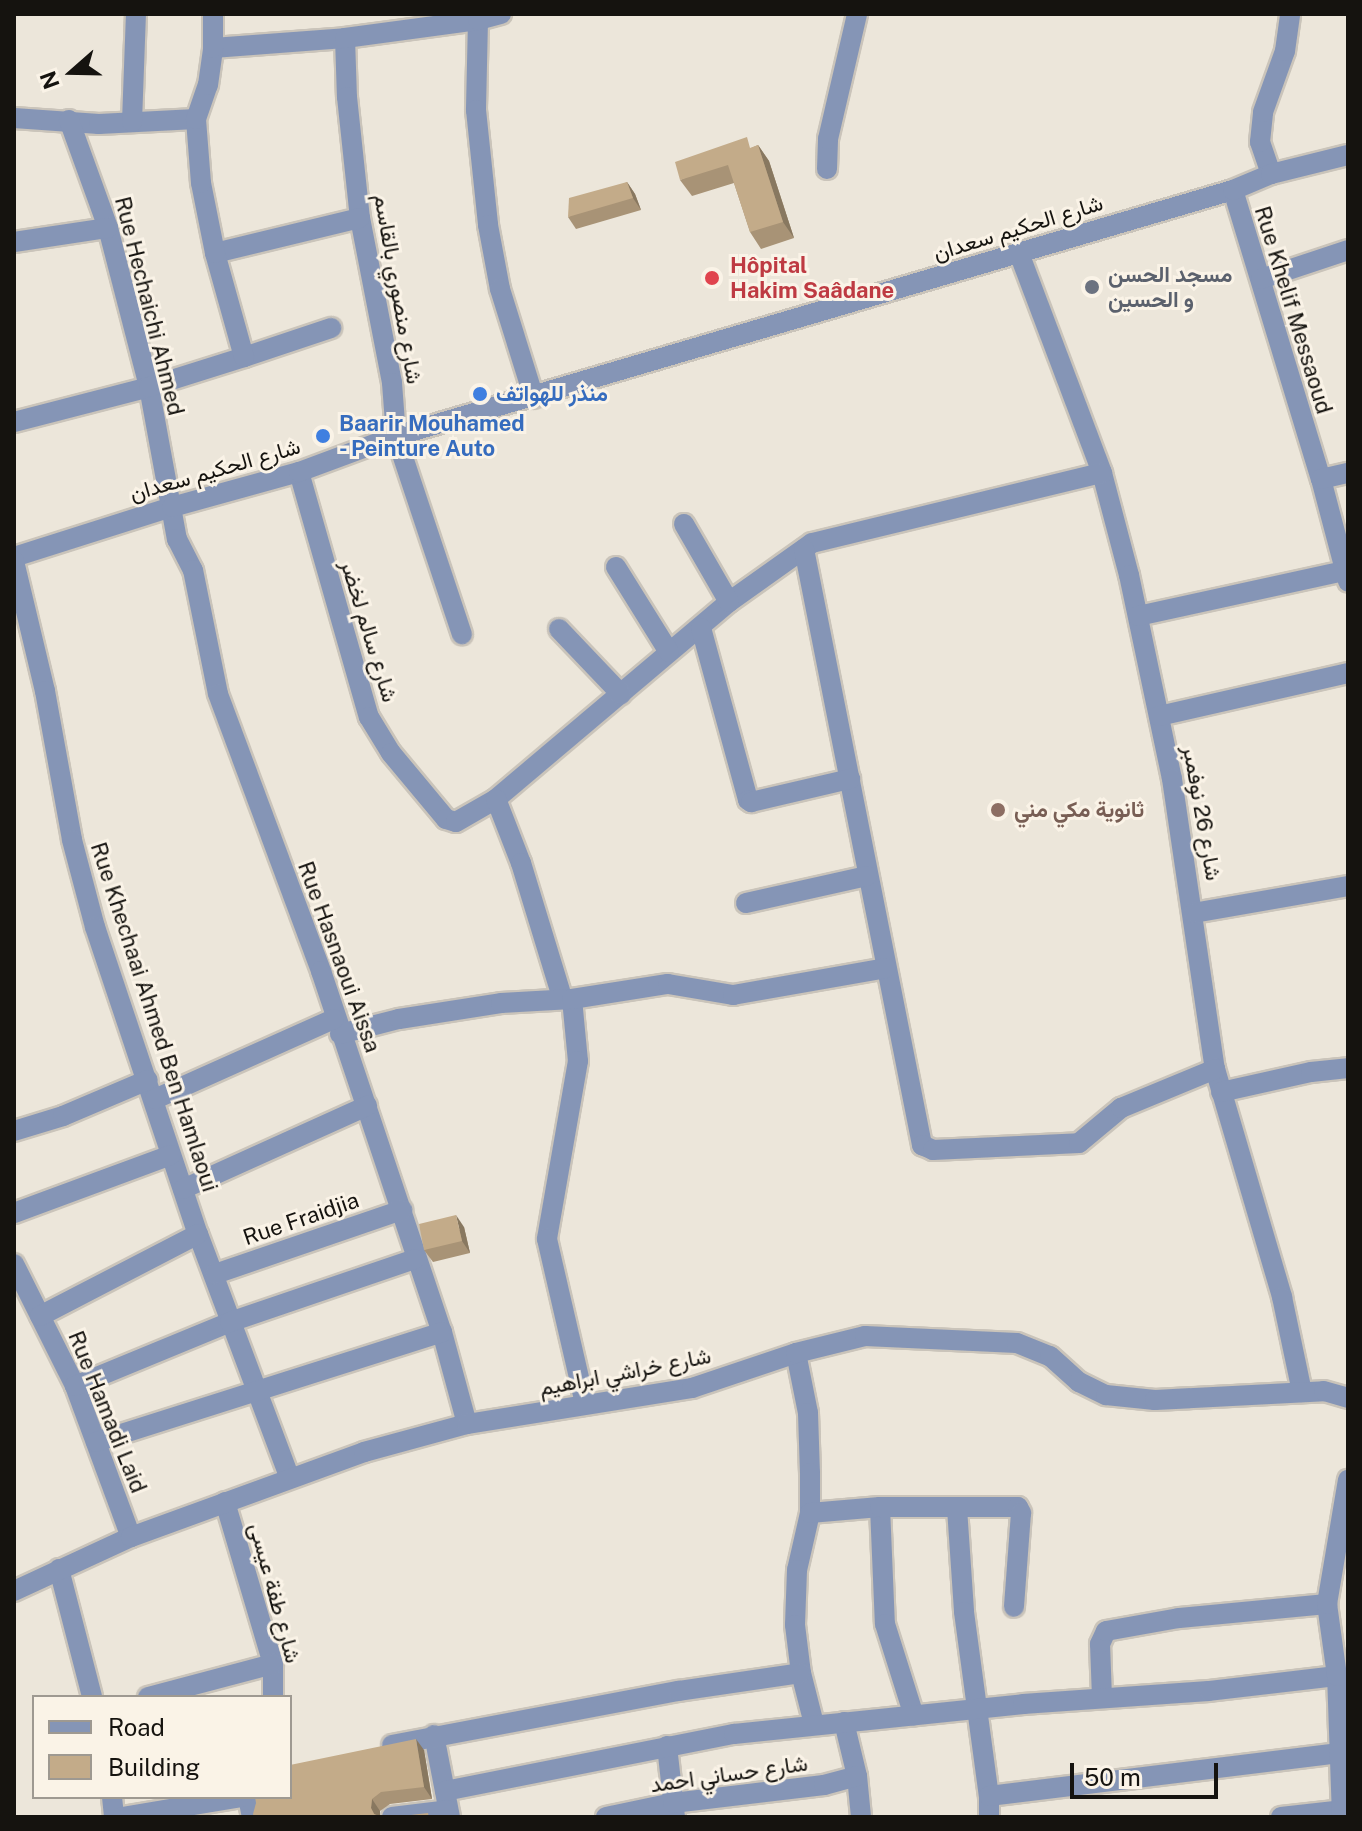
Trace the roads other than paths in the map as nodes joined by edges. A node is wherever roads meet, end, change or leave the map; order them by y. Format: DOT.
graph roads {
  1 [pos="136,14"];
  2 [pos="213,14"];
  3 [pos="501,14"];
  4 [pos="857,14"];
  5 [pos="1290,14"];
  6 [pos="478,20"];
  7 [pos="345,38"];
  8 [pos="213,48"];
  9 [pos="14,118"];
  10 [pos="196,119"];
  11 [pos="69,120"];
  12 [pos="132,122"];
  13 [pos="1348,155"];
  14 [pos="827,169"];
  15 [pos="1271,174"];
  16 [pos="1233,190"];
  17 [pos="360,218"];
  18 [pos="108,228"];
  19 [pos="14,242"];
  20 [pos="1346,251"];
  21 [pos="215,253"];
  22 [pos="1019,253"];
  23 [pos="1261,279"];
  24 [pos="331,328"];
  25 [pos="244,357"];
  26 [pos="149,387"];
  27 [pos="534,398"];
  28 [pos="14,422"];
  29 [pos="396,436"];
  30 [pos="299,472"];
  31 [pos="1102,473"];
  32 [pos="1348,473"];
  33 [pos="1321,479"];
  34 [pos="172,507"];
  35 [pos="684,524"];
  36 [pos="804,549"];
  37 [pos="14,559"];
  38 [pos="616,567"];
  39 [pos="1346,576"];
  40 [pos="729,602"];
  41 [pos="1138,616"];
  42 [pos="701,628"];
  43 [pos="559,629"];
  44 [pos="462,634"];
  45 [pos="669,652"];
  46 [pos="1348,673"];
  47 [pos="621,694"];
  48 [pos="1159,716"];
  49 [pos="850,779"];
  50 [pos="496,799"];
  51 [pos="867,876"];
  52 [pos="1348,886"];
  53 [pos="746,903"];
  54 [pos="1194,913"];
  55 [pos="886,968"];
  56 [pos="567,998"];
  57 [pos="337,1026"];
  58 [pos="1348,1068"];
  59 [pos="1215,1069"];
  60 [pos="152,1089"];
  61 [pos="1221,1092"];
  62 [pos="367,1106"];
  63 [pos="14,1131"];
  64 [pos="171,1155"];
  65 [pos="183,1189"];
  66 [pos="402,1210"];
  67 [pos="14,1213"];
  68 [pos="198,1234"];
  69 [pos="414,1242"];
  70 [pos="14,1264"];
  71 [pos="215,1274"];
  72 [pos="40,1316"];
  73 [pos="230,1322"];
  74 [pos="442,1332"];
  75 [pos="796,1353"];
  76 [pos="75,1386"];
  77 [pos="1302,1392"];
  78 [pos="256,1393"];
  79 [pos="1348,1398"];
  80 [pos="585,1404"];
  81 [pos="467,1424"];
  82 [pos="96,1442"];
  83 [pos="289,1476"];
  84 [pos="1348,1480"];
  85 [pos="225,1502"];
  86 [pos="880,1507"];
  87 [pos="957,1508"];
  88 [pos="810,1513"];
  89 [pos="131,1537"];
  90 [pos="1343,1548"];
  91 [pos="59,1569"];
  92 [pos="14,1591"];
  93 [pos="1327,1604"];
  94 [pos="1014,1607"];
  95 [pos="273,1664"];
  96 [pos="801,1673"];
  97 [pos="1337,1676"];
  98 [pos="91,1695"];
  99 [pos="156,1695"];
  100 [pos="273,1695"];
  101 [pos="1102,1698"];
  102 [pos="977,1709"];
  103 [pos="914,1716"];
  104 [pos="844,1722"];
  105 [pos="814,1724"];
  106 [pos="434,1735"];
  107 [pos="667,1746"];
  108 [pos="376,1748"];
  109 [pos="1339,1753"];
  110 [pos="857,1776"];
  111 [pos="989,1796"];
  112 [pos="233,1799"];
  113 [pos="447,1806"];
  114 [pos="674,1810"];
  115 [pos="1342,1814"];
  116 [pos="122,1817"];
  117 [pos="392,1817"];
  118 [pos="606,1817"];
  119 [pos="861,1817"];
  120 [pos="989,1817"];
  121 [pos="1281,1817"];
  1 -- 12 [label="street"];
  2 -- 8 [label="street"];
  3 -- 6 [label="street"];
  4 -- 14 [label="street"];
  5 -- 15 [label="street"];
  6 -- 7 [label="street"];
  6 -- 27 [label="street"];
  7 -- 8 [label="street"];
  7 -- 17 [label="street, شارع منصوري بالقاسم"];
  8 -- 10 [label="street"];
  9 -- 11 [label="street"];
  10 -- 12 [label="street"];
  10 -- 21 [label="street"];
  11 -- 12 [label="street"];
  11 -- 18 [label="street, Rue Hechaichi Ahmed"];
  13 -- 15 [label="street, شارع الحكيم سعدان"];
  15 -- 16 [label="street, شارع الحكيم سعدان"];
  16 -- 22 [label="street, شارع الحكيم سعدان"];
  16 -- 23 [label="street, Rue Khelif Messaoud"];
  17 -- 21 [label="street"];
  17 -- 29 [label="street, شارع منصوري بالقاسم"];
  18 -- 19 [label="street"];
  18 -- 26 [label="street, Rue Hechaichi Ahmed"];
  20 -- 23 [label="street"];
  21 -- 25 [label="street"];
  22 -- 27 [label="street, شارع الحكيم سعدان"];
  22 -- 31 [label="street, شارع 26 نوفمبر"];
  23 -- 33 [label="street, Rue Khelif Messaoud"];
  24 -- 25 [label="street"];
  25 -- 26 [label="street"];
  26 -- 28 [label="street"];
  26 -- 34 [label="street, Rue Hechaichi Ahmed"];
  27 -- 29 [label="street, شارع الحكيم سعدان"];
  29 -- 30 [label="street, شارع الحكيم سعدان"];
  29 -- 44 [label="street, شارع منصوري بالقاسم"];
  30 -- 34 [label="street, شارع الحكيم سعدان"];
  30 -- 50 [label="street, شارع سالم لخضر"];
  31 -- 36 [label="street"];
  31 -- 41 [label="street, شارع 26 نوفمبر"];
  32 -- 33 [label="street"];
  33 -- 39 [label="street, Rue Khelif Messaoud"];
  34 -- 37 [label="street, شارع الحكيم سعدان"];
  34 -- 57 [label="street, Rue Hasnaoui Aissa"];
  35 -- 40 [label="street"];
  36 -- 40 [label="street"];
  36 -- 49 [label="street"];
  37 -- 60 [label="street, Rue Khechaai Ahmed Ben Hamlaoui"];
  38 -- 45 [label="street"];
  39 -- 41 [label="street"];
  40 -- 42 [label="street"];
  41 -- 48 [label="street, شارع 26 نوفمبر"];
  42 -- 45 [label="street"];
  42 -- 49 [label="street"];
  43 -- 47 [label="street"];
  45 -- 47 [label="street"];
  46 -- 48 [label="street"];
  47 -- 50 [label="street"];
  48 -- 54 [label="street, شارع 26 نوفمبر"];
  49 -- 51 [label="street"];
  50 -- 56 [label="street"];
  51 -- 53 [label="street"];
  51 -- 55 [label="street"];
  52 -- 54 [label="street"];
  54 -- 59 [label="street, شارع 26 نوفمبر"];
  55 -- 56 [label="street"];
  55 -- 59 [label="street"];
  56 -- 57 [label="street"];
  56 -- 80 [label="street"];
  57 -- 60 [label="street"];
  57 -- 62 [label="street, Rue Hasnaoui Aissa"];
  58 -- 61 [label="street"];
  59 -- 61 [label="street, شارع 26 نوفمبر"];
  60 -- 63 [label="street"];
  60 -- 64 [label="street, Rue Khechaai Ahmed Ben Hamlaoui"];
  61 -- 77 [label="street, شارع 26 نوفمبر"];
  62 -- 65 [label="street"];
  62 -- 66 [label="street, Rue Hasnaoui Aissa"];
  64 -- 65 [label="street, Rue Khechaai Ahmed Ben Hamlaoui"];
  64 -- 67 [label="street"];
  65 -- 68 [label="street, Rue Khechaai Ahmed Ben Hamlaoui"];
  66 -- 69 [label="street, Rue Hasnaoui Aissa"];
  66 -- 71 [label="street, Rue Fraidjia"];
  68 -- 71 [label="street, Rue Khechaai Ahmed Ben Hamlaoui"];
  68 -- 72 [label="street"];
  69 -- 73 [label="street"];
  69 -- 74 [label="street, Rue Hasnaoui Aissa"];
  70 -- 72 [label="street, Rue Hamadi Laid"];
  71 -- 73 [label="street, Rue Khechaai Ahmed Ben Hamlaoui"];
  72 -- 76 [label="street, Rue Hamadi Laid"];
  73 -- 76 [label="street"];
  73 -- 78 [label="street, Rue Khechaai Ahmed Ben Hamlaoui"];
  74 -- 78 [label="street"];
  74 -- 81 [label="street, Rue Hasnaoui Aissa"];
  75 -- 77 [label="street, شارع خراشي ابراهيم"];
  75 -- 80 [label="street, شارع خراشي ابراهيم"];
  75 -- 88 [label="street"];
  76 -- 82 [label="street, Rue Hamadi Laid"];
  77 -- 79 [label="street, شارع خراشي ابراهيم"];
  78 -- 82 [label="street"];
  78 -- 83 [label="street, Rue Khechaai Ahmed Ben Hamlaoui"];
  80 -- 81 [label="street, شارع خراشي ابراهيم"];
  81 -- 83 [label="street, شارع خراشي ابراهيم"];
  82 -- 89 [label="street, Rue Hamadi Laid"];
  83 -- 85 [label="street, شارع خراشي ابراهيم"];
  84 -- 90 [label="street"];
  85 -- 89 [label="street, شارع خراشي ابراهيم"];
  85 -- 95 [label="street, شارع طفة عيسى"];
  86 -- 87 [label="street"];
  86 -- 88 [label="street"];
  86 -- 103 [label="street"];
  87 -- 94 [label="street"];
  87 -- 102 [label="street"];
  88 -- 96 [label="street"];
  89 -- 91 [label="street, شارع خراشي ابراهيم"];
  90 -- 93 [label="street"];
  91 -- 92 [label="street, شارع خراشي ابراهيم"];
  91 -- 98 [label="street"];
  93 -- 97 [label="street"];
  93 -- 101 [label="street"];
  95 -- 99 [label="street"];
  95 -- 100 [label="street, شارع طفة عيسى"];
  96 -- 105 [label="street"];
  96 -- 106 [label="street"];
  97 -- 101 [label="street"];
  97 -- 109 [label="street"];
  101 -- 102 [label="street"];
  102 -- 103 [label="street"];
  102 -- 111 [label="street"];
  103 -- 104 [label="street"];
  104 -- 105 [label="street"];
  104 -- 110 [label="street"];
  105 -- 107 [label="street"];
  106 -- 108 [label="street"];
  106 -- 113 [label="street"];
  107 -- 113 [label="street"];
  107 -- 114 [label="street"];
  109 -- 111 [label="street"];
  109 -- 115 [label="street"];
  110 -- 114 [label="street, شارع حساني احمد"];
  110 -- 119 [label="street"];
  111 -- 120 [label="street"];
  112 -- 116 [label="street"];
  113 -- 117 [label="street"];
  114 -- 118 [label="street, شارع حساني احمد"];
  115 -- 121 [label="street"];
}
